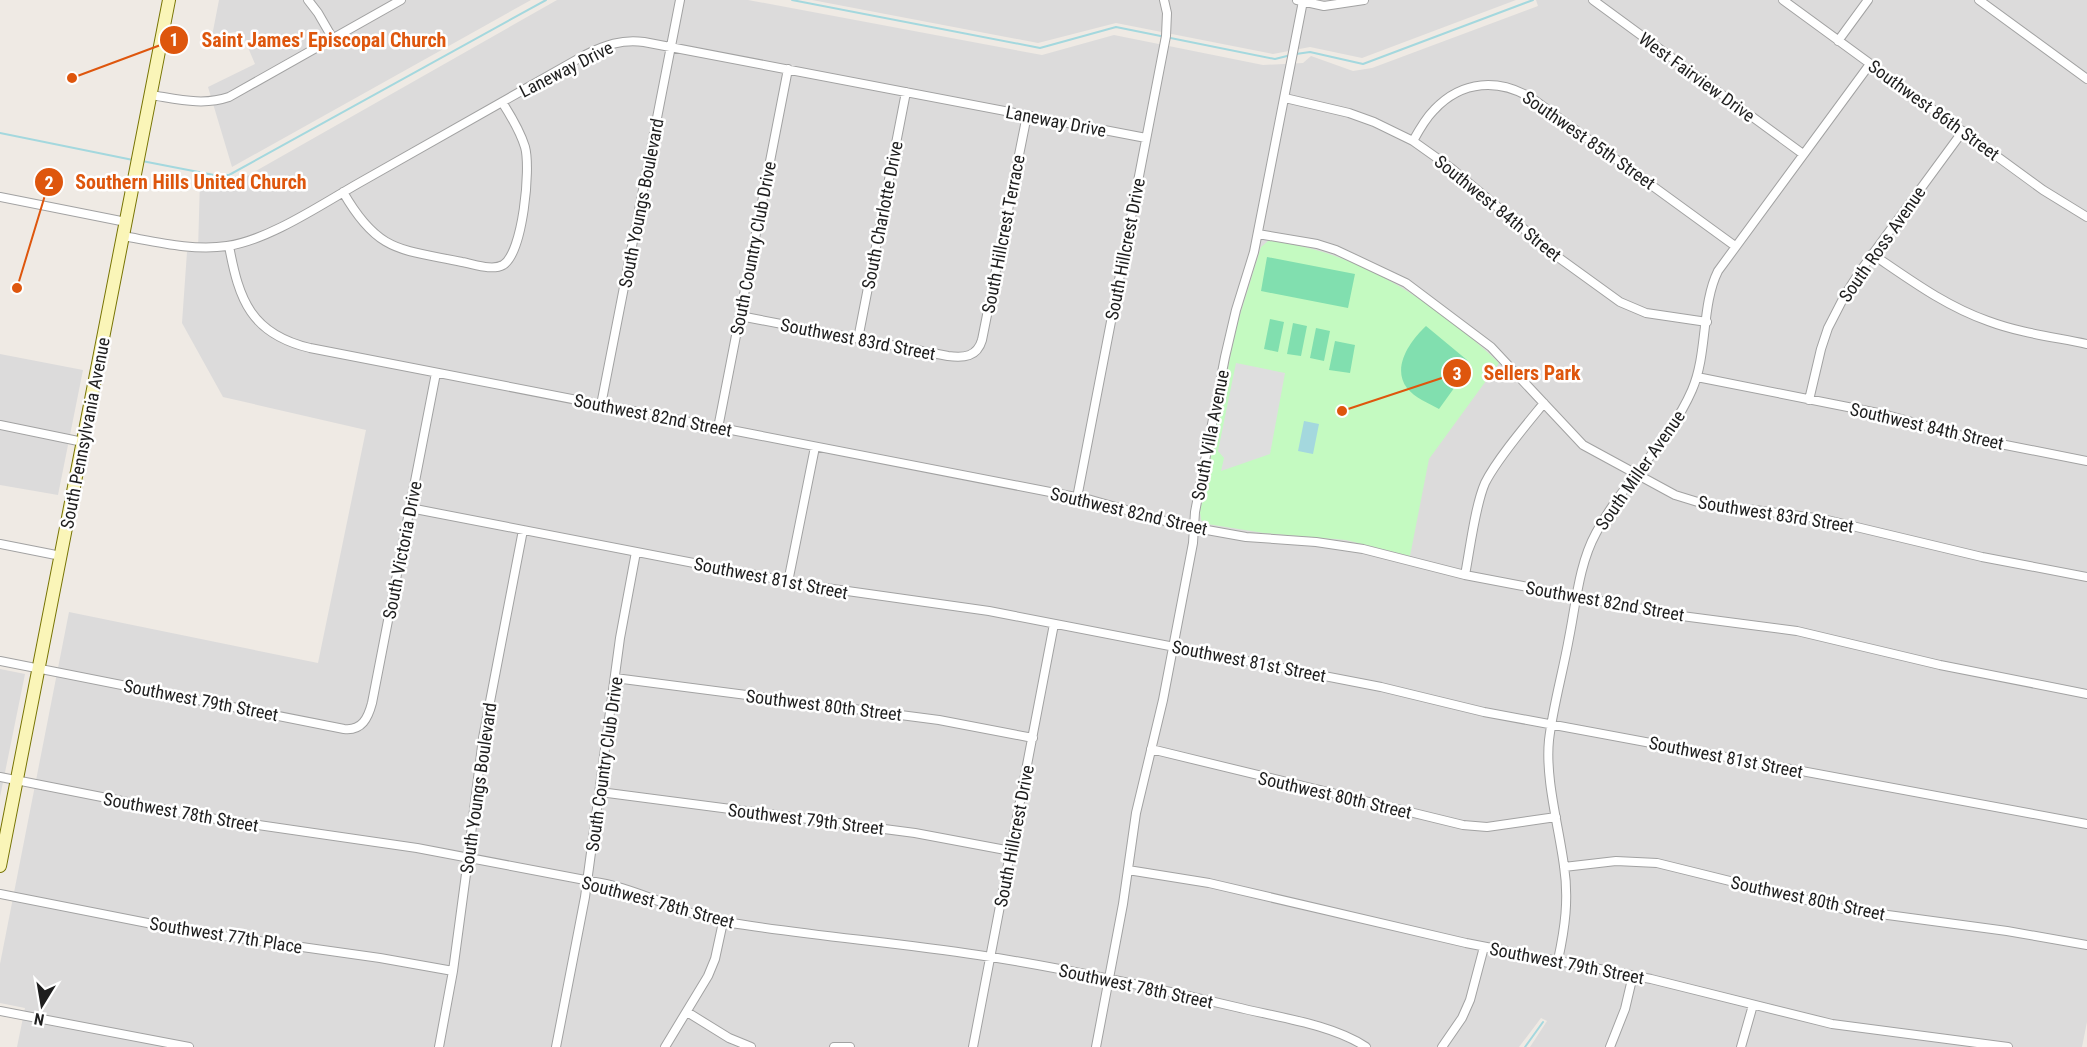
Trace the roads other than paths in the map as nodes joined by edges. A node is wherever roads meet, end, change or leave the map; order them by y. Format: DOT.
graph roads {
  1 [pos="169,0"];
  2 [pos="308,0"];
  3 [pos="401,0"];
  4 [pos="680,0"];
  5 [pos="1164,0"];
  6 [pos="1364,0"];
  7 [pos="1593,0"];
  8 [pos="1784,0"];
  9 [pos="1868,0"];
  10 [pos="1979,0"];
  11 [pos="1300,1"];
  12 [pos="333,39"];
  13 [pos="1838,41"];
  14 [pos="671,47"];
  15 [pos="1870,64"];
  16 [pos="788,69"];
  17 [pos="2087,79"];
  18 [pos="906,92"];
  19 [pos="151,94"];
  20 [pos="1285,98"];
  21 [pos="502,102"];
  22 [pos="1027,115"];
  23 [pos="1963,131"];
  24 [pos="1146,138"];
  25 [pos="1413,141"];
  26 [pos="1803,154"];
  27 [pos="343,192"];
  28 [pos="0,197"];
  29 [pos="2087,217"];
  30 [pos="126,222"];
  31 [pos="1258,234"];
  32 [pos="123,236"];
  33 [pos="229,246"];
  34 [pos="1736,246"];
  35 [pos="1872,254"];
  36 [pos="740,316"];
  37 [pos="1707,322"];
  38 [pos="858,339"];
  39 [pos="2087,344"];
  40 [pos="976,351"];
  41 [pos="436,373"];
  42 [pos="1697,377"];
  43 [pos="1809,400"];
  44 [pos="1544,403"];
  45 [pos="601,405"];
  46 [pos="0,425"];
  47 [pos="718,428"];
  48 [pos="83,442"];
  49 [pos="815,447"];
  50 [pos="2087,461"];
  51 [pos="1637,474"];
  52 [pos="1077,498"];
  53 [pos="410,508"];
  54 [pos="1194,528"];
  55 [pos="523,530"];
  56 [pos="0,544"];
  57 [pos="636,552"];
  58 [pos="61,556"];
  59 [pos="1465,575"];
  60 [pos="2087,578"];
  61 [pos="788,582"];
  62 [pos="1578,597"];
  63 [pos="1054,624"];
  64 [pos="1173,647"];
  65 [pos="0,661"];
  66 [pos="39,668"];
  67 [pos="615,678"];
  68 [pos="2087,694"];
  69 [pos="362,724"];
  70 [pos="1552,724"];
  71 [pos="1033,738"];
  72 [pos="1151,749"];
  73 [pos="0,777"];
  74 [pos="17,781"];
  75 [pos="600,792"];
  76 [pos="1556,817"];
  77 [pos="2087,824"];
  78 [pos="1011,851"];
  79 [pos="468,857"];
  80 [pos="0,866"];
  81 [pos="1564,867"];
  82 [pos="1128,870"];
  83 [pos="588,881"];
  84 [pos="0,894"];
  85 [pos="723,922"];
  86 [pos="2087,945"];
  87 [pos="1484,947"];
  88 [pos="990,957"];
  89 [pos="1558,960"];
  90 [pos="453,971"];
  91 [pos="1633,975"];
  92 [pos="1109,979"];
  93 [pos="1753,1005"];
  94 [pos="0,1011"];
  95 [pos="687,1012"];
  96 [pos="189,1047"];
  97 [pos="439,1047"];
  98 [pos="556,1047"];
  99 [pos="665,1047"];
  100 [pos="751,1047"];
  101 [pos="834,1047"];
  102 [pos="850,1047"];
  103 [pos="973,1047"];
  104 [pos="1096,1047"];
  105 [pos="1366,1047"];
  106 [pos="1442,1047"];
  107 [pos="1610,1047"];
  108 [pos="1741,1047"];
  109 [pos="2008,1047"];
  1 -- 19 [label="main road, South Pennsylvania Avenue"];
  2 -- 12 [label="street"];
  3 -- 12 [label="street"];
  4 -- 14 [label="street, South Youngs Boulevard"];
  5 -- 24 [label="street, South Hillcrest Drive"];
  6 -- 11 [label="street"];
  7 -- 26 [label="street, West Fairview Drive"];
  8 -- 13 [label="street, Southwest 86th Street"];
  9 -- 13 [label="street"];
  10 -- 17 [label="street"];
  11 -- 20 [label="street, South Villa Avenue"];
  12 -- 19 [label="street"];
  13 -- 15 [label="street, Southwest 86th Street"];
  14 -- 16 [label="street, Laneway Drive"];
  14 -- 21 [label="street, Laneway Drive"];
  14 -- 45 [label="street, South Youngs Boulevard"];
  15 -- 23 [label="street, Southwest 86th Street"];
  15 -- 26 [label="street, South Miller Avenue"];
  16 -- 18 [label="street, Laneway Drive"];
  16 -- 36 [label="street, South Country Club Drive"];
  18 -- 22 [label="street, Laneway Drive"];
  18 -- 38 [label="street, South Charlotte Drive"];
  19 -- 30 [label="main road, South Pennsylvania Avenue"];
  20 -- 25 [label="street, Southwest 84th Street"];
  20 -- 31 [label="street, South Villa Avenue"];
  21 -- 27 [label="street, Laneway Drive"];
  21 -- 27 [label="street"];
  22 -- 24 [label="street, Laneway Drive"];
  22 -- 40 [label="street, South Hillcrest Terrace"];
  23 -- 29 [label="street, Southwest 86th Street"];
  23 -- 35 [label="street, South Ross Avenue"];
  24 -- 52 [label="street, South Hillcrest Drive"];
  25 -- 34 [label="street, Southwest 85th Street"];
  25 -- 37 [label="street, Southwest 84th Street"];
  26 -- 34 [label="street, South Miller Avenue"];
  27 -- 33 [label="street, Laneway Drive"];
  28 -- 30 [label="street"];
  30 -- 32 [label="main road, South Pennsylvania Avenue"];
  31 -- 44 [label="street, Southwest 83rd Street"];
  31 -- 54 [label="street, South Villa Avenue"];
  32 -- 33 [label="street, Laneway Drive"];
  32 -- 48 [label="main road, South Pennsylvania Avenue"];
  33 -- 41 [label="street, Southwest 82nd Street"];
  34 -- 37 [label="street, South Miller Avenue"];
  35 -- 39 [label="street"];
  35 -- 43 [label="street, South Ross Avenue"];
  36 -- 38 [label="street, Southwest 83rd Street"];
  36 -- 47 [label="street, South Country Club Drive"];
  37 -- 42 [label="street, South Miller Avenue"];
  38 -- 40 [label="street, Southwest 83rd Street"];
  41 -- 45 [label="street, Southwest 82nd Street"];
  41 -- 53 [label="street, South Victoria Drive"];
  42 -- 43 [label="street, Southwest 84th Street"];
  42 -- 51 [label="street, South Miller Avenue"];
  43 -- 50 [label="street, Southwest 84th Street"];
  44 -- 51 [label="street, Southwest 83rd Street"];
  44 -- 59 [label="street"];
  45 -- 47 [label="street, Southwest 82nd Street"];
  46 -- 48 [label="street"];
  47 -- 49 [label="street, Southwest 82nd Street"];
  48 -- 58 [label="main road, South Pennsylvania Avenue"];
  49 -- 52 [label="street, Southwest 82nd Street"];
  49 -- 61 [label="street"];
  51 -- 60 [label="street, Southwest 83rd Street"];
  51 -- 62 [label="street, South Miller Avenue"];
  52 -- 54 [label="street, Southwest 82nd Street"];
  53 -- 55 [label="street, Southwest 81st Street"];
  53 -- 69 [label="street, South Victoria Drive"];
  54 -- 59 [label="street, Southwest 82nd Street"];
  54 -- 64 [label="street, South Villa Avenue"];
  55 -- 57 [label="street, Southwest 81st Street"];
  55 -- 79 [label="street, South Youngs Boulevard"];
  56 -- 58 [label="street"];
  57 -- 61 [label="street, Southwest 81st Street"];
  57 -- 67 [label="street, South Country Club Drive"];
  58 -- 66 [label="main road, South Pennsylvania Avenue"];
  59 -- 62 [label="street, Southwest 82nd Street"];
  61 -- 63 [label="street, Southwest 81st Street"];
  62 -- 68 [label="street, Southwest 82nd Street"];
  62 -- 70 [label="street, South Miller Avenue"];
  63 -- 64 [label="street, Southwest 81st Street"];
  63 -- 71 [label="street, South Hillcrest Drive"];
  64 -- 70 [label="street, Southwest 81st Street"];
  64 -- 72 [label="street, South Villa Avenue"];
  65 -- 66 [label="street, Southwest 79th Street"];
  66 -- 69 [label="street, Southwest 79th Street"];
  66 -- 74 [label="main road, South Pennsylvania Avenue"];
  67 -- 71 [label="street, Southwest 80th Street"];
  67 -- 75 [label="street, South Country Club Drive"];
  70 -- 76 [label="street, South Miller Avenue"];
  70 -- 77 [label="street, Southwest 81st Street"];
  71 -- 78 [label="street, South Hillcrest Drive"];
  72 -- 76 [label="street, Southwest 80th Street"];
  72 -- 82 [label="street, South Villa Avenue"];
  73 -- 74 [label="street, Southwest 78th Street"];
  74 -- 79 [label="street, Southwest 78th Street"];
  74 -- 80 [label="main road, South Pennsylvania Avenue"];
  75 -- 78 [label="street, Southwest 79th Street"];
  75 -- 83 [label="street, South Country Club Drive"];
  76 -- 81 [label="street, South Miller Avenue"];
  78 -- 88 [label="street, South Hillcrest Drive"];
  79 -- 83 [label="street, Southwest 78th Street"];
  79 -- 90 [label="street, South Youngs Boulevard"];
  81 -- 86 [label="street, Southwest 80th Street"];
  81 -- 89 [label="street, South Miller Avenue"];
  82 -- 87 [label="street, Southwest 79th Street"];
  82 -- 92 [label="street, South Villa Avenue"];
  83 -- 85 [label="street, Southwest 78th Street"];
  83 -- 98 [label="street, South Country Club Drive"];
  84 -- 90 [label="street, Southwest 77th Place"];
  85 -- 88 [label="street, Southwest 78th Street"];
  85 -- 95 [label="street"];
  87 -- 89 [label="street, Southwest 79th Street"];
  87 -- 106 [label="street"];
  88 -- 92 [label="street, Southwest 78th Street"];
  88 -- 103 [label="street, South Hillcrest Drive"];
  89 -- 91 [label="street, Southwest 79th Street"];
  90 -- 97 [label="street, South Youngs Boulevard"];
  91 -- 93 [label="street, Southwest 79th Street"];
  91 -- 107 [label="street"];
  92 -- 104 [label="street, South Villa Avenue"];
  92 -- 105 [label="street, Southwest 78th Street"];
  93 -- 108 [label="street"];
  93 -- 109 [label="street, Southwest 79th Street"];
  94 -- 96 [label="street"];
  95 -- 99 [label="street"];
  95 -- 100 [label="street"];
  101 -- 102 [label="street"];
}
